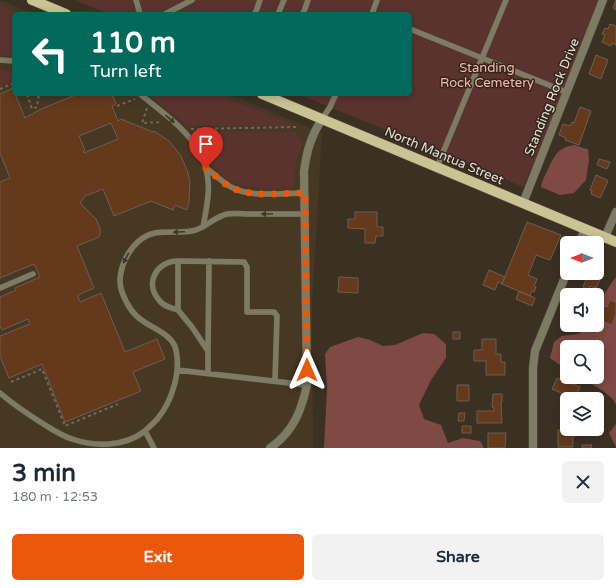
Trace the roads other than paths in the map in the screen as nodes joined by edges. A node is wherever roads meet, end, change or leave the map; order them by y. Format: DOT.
graph roads {
  1 [pos="32,0"];
  2 [pos="136,0"];
  3 [pos="192,0"];
  4 [pos="260,0"];
  5 [pos="284,0"];
  6 [pos="308,0"];
  7 [pos="377,0"];
  8 [pos="506,0"];
  9 [pos="603,0"];
  10 [pos="61,12"];
  11 [pos="139,12"];
  12 [pos="169,12"];
  13 [pos="256,12"];
  14 [pos="279,12"];
  15 [pos="304,12"];
  16 [pos="373,12"];
  17 [pos="412,30"];
  18 [pos="482,58"];
  19 [pos="0,60"];
  20 [pos="12,61"];
  21 [pos="566,92"];
  22 [pos="139,96"];
  23 [pos="267,96"];
  24 [pos="335,96"];
  25 [pos="322,119"];
  26 [pos="436,167"];
  27 [pos="206,168"];
  28 [pos="305,193"];
  29 [pos="522,203"];
  30 [pos="616,212"];
  31 [pos="306,214"];
  32 [pos="203,226"];
  33 [pos="585,229"];
  34 [pos="582,236"];
  35 [pos="605,238"];
  36 [pos="616,242"];
  37 [pos="178,261"];
  38 [pos="209,262"];
  39 [pos="33,274"];
  40 [pos="564,280"];
  41 [pos="0,288"];
  42 [pos="178,310"];
  43 [pos="208,351"];
  44 [pos="177,370"];
  45 [pos="208,373"];
  46 [pos="275,381"];
  47 [pos="307,386"];
  48 [pos="0,393"];
  49 [pos="145,431"];
  50 [pos="154,448"];
  51 [pos="270,448"];
  52 [pos="533,448"];
  1 -- 10 [label="main road"];
  2 -- 11 [label="lane"];
  3 -- 12 [label="lane"];
  4 -- 13 [label="lane"];
  5 -- 14 [label="lane"];
  6 -- 15 [label="lane"];
  7 -- 16 [label="lane"];
  8 -- 18 [label="lane"];
  9 -- 21 [label="street, Standing Rock Drive"];
  17 -- 18 [label="lane"];
  18 -- 21 [label="lane"];
  18 -- 26 [label="lane"];
  19 -- 20 [label="lane"];
  21 -- 29 [label="street, Standing Rock Drive"];
  22 -- 27 [label="lane, one-way"];
  23 -- 25 [label="main road, North Mantua Street"];
  24 -- 25 [label="lane"];
  25 -- 26 [label="main road, North Mantua Street"];
  25 -- 28 [label="street"];
  26 -- 29 [label="main road, North Mantua Street"];
  27 -- 28 [label="lane"];
  27 -- 32 [label="lane"];
  28 -- 31 [label="street"];
  29 -- 33 [label="main road, North Mantua Street"];
  30 -- 35 [label="street"];
  31 -- 32 [label="lane, one-way"];
  31 -- 47 [label="street"];
  32 -- 44 [label="lane, one-way"];
  33 -- 34 [label="street"];
  33 -- 35 [label="main road, North Mantua Street"];
  35 -- 36 [label="main road, North Mantua Street"];
  37 -- 38 [label="lane"];
  37 -- 42 [label="lane"];
  37 -- 42 [label="lane"];
  38 -- 43 [label="lane"];
  38 -- 46 [label="lane"];
  39 -- 41 [label="lane"];
  40 -- 52 [label="street"];
  42 -- 43 [label="lane"];
  43 -- 45 [label="lane"];
  44 -- 45 [label="lane"];
  44 -- 49 [label="lane"];
  45 -- 46 [label="lane"];
  46 -- 47 [label="lane"];
  47 -- 51 [label="street"];
  48 -- 49 [label="lane"];
  49 -- 50 [label="lane"];
}
